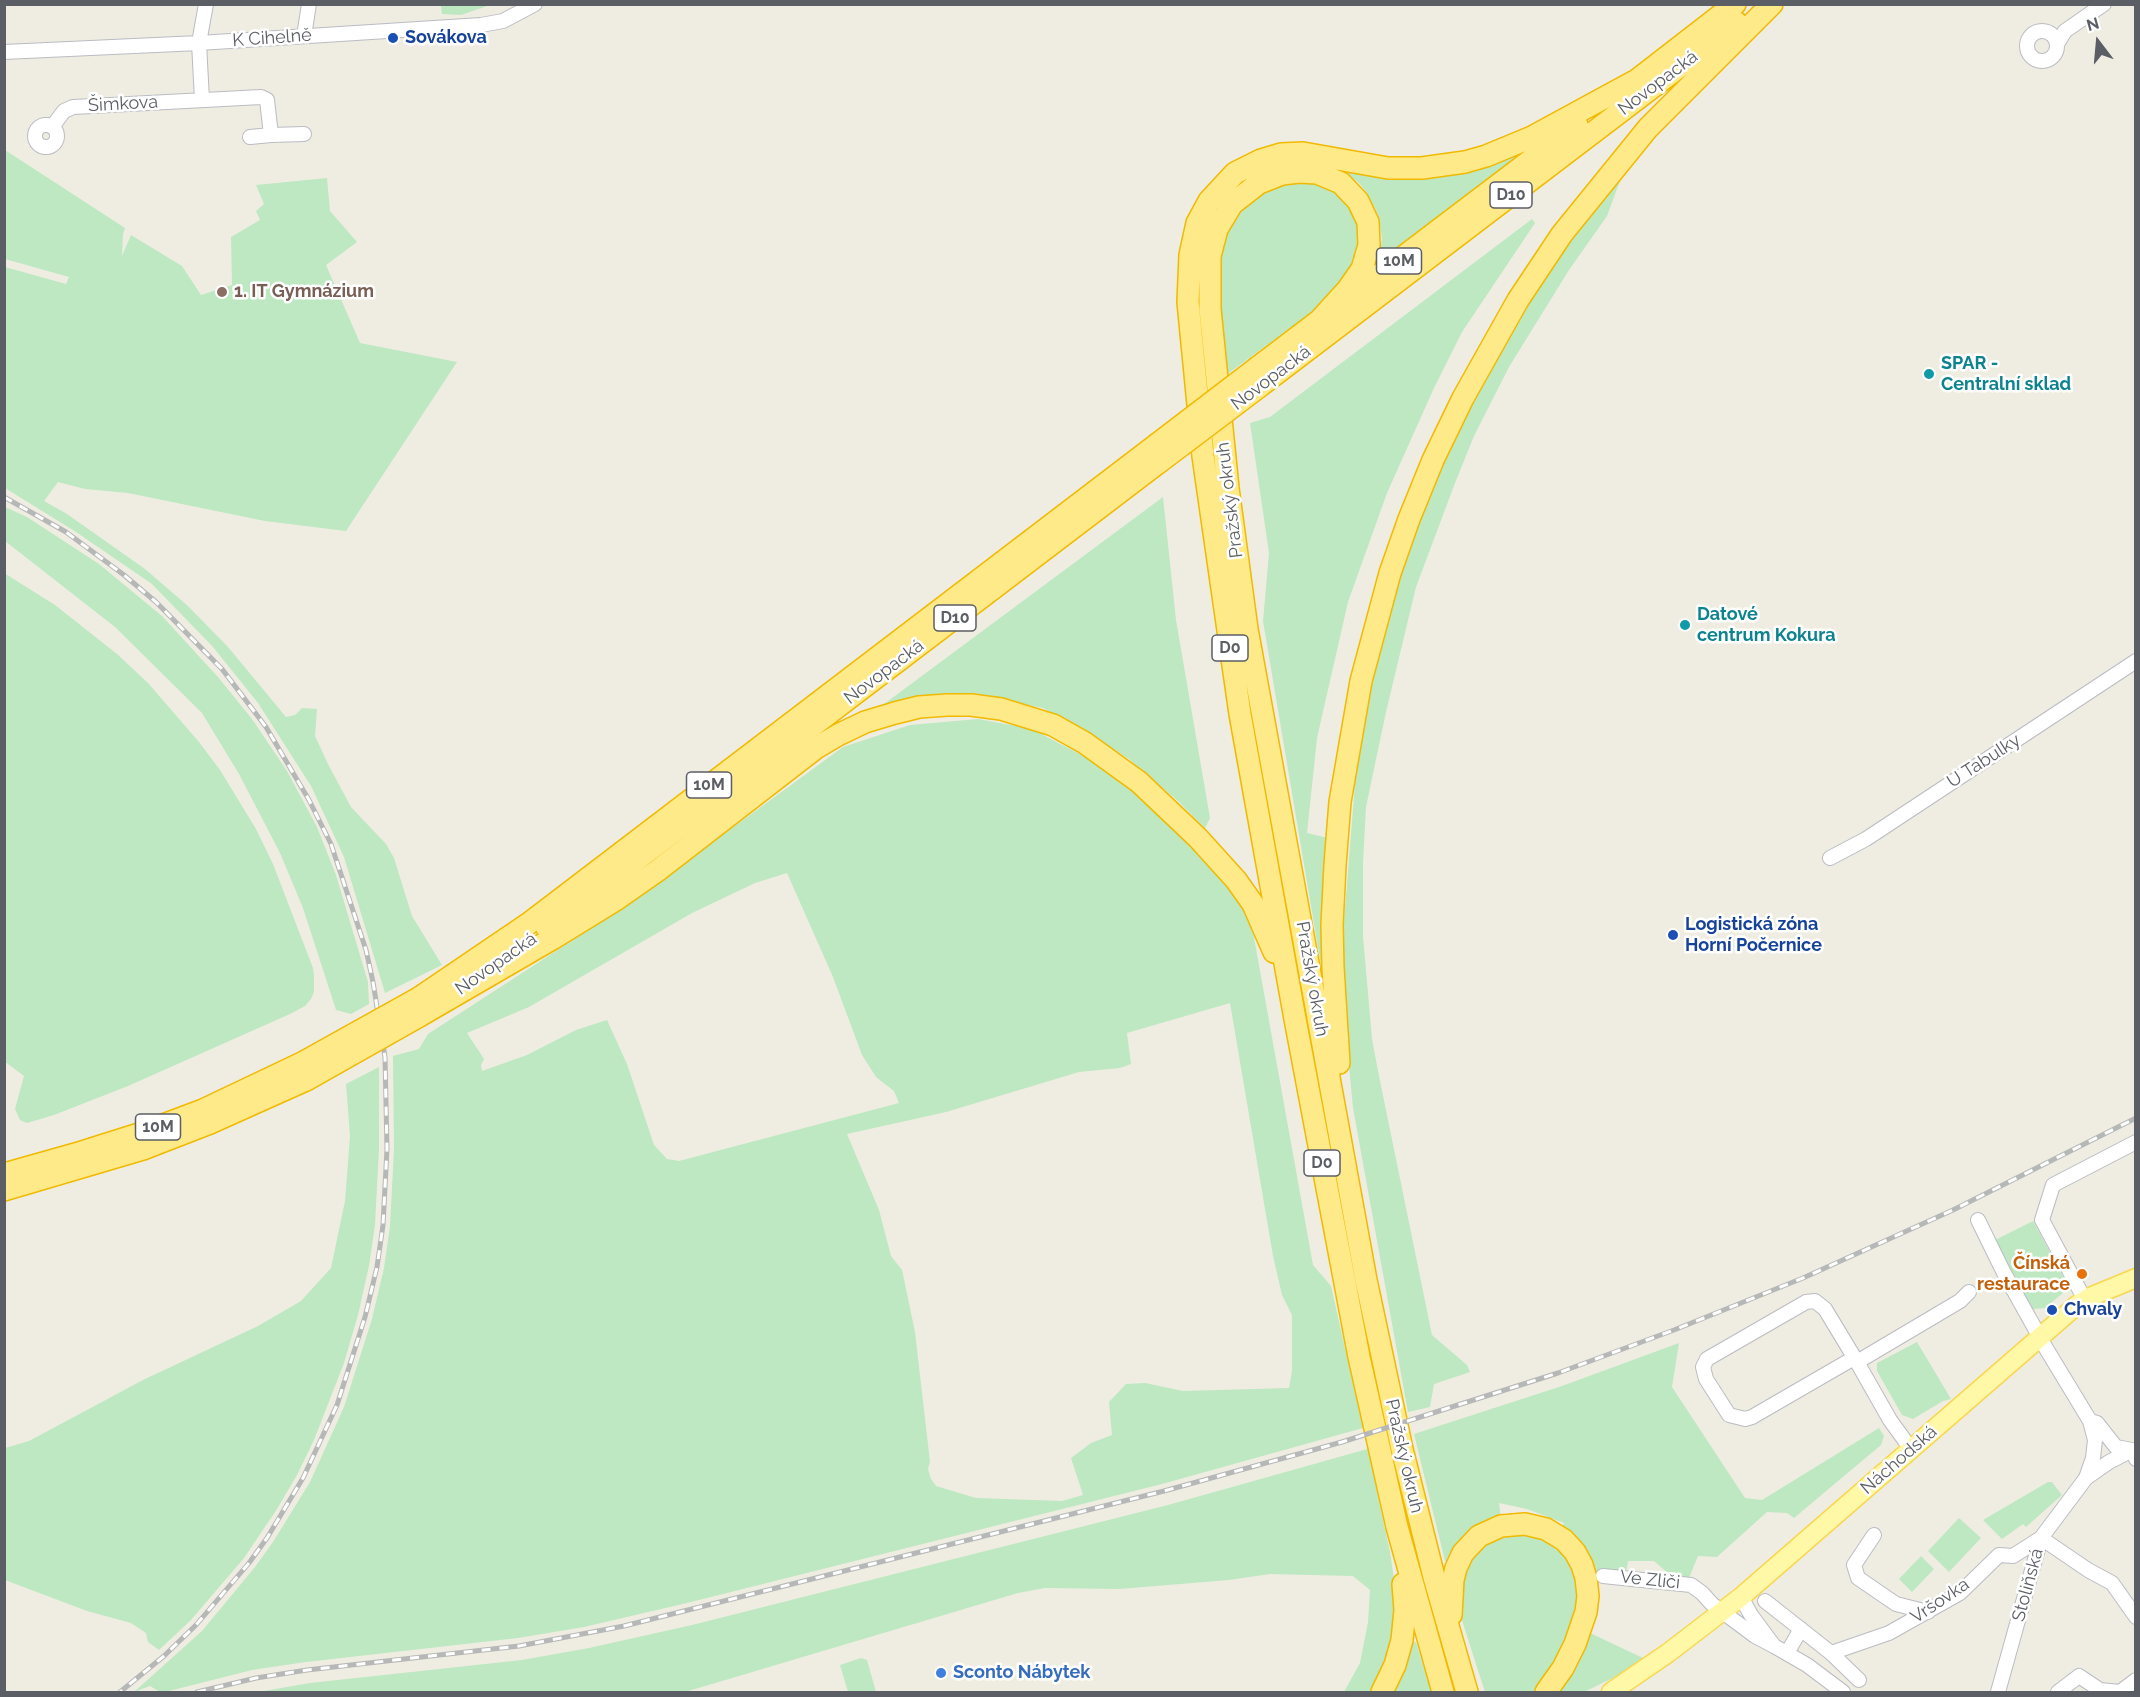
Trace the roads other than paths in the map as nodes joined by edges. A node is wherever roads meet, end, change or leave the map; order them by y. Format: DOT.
graph roads {
  1 [pos="206,4"];
  2 [pos="309,4"];
  3 [pos="535,4"];
  4 [pos="1735,4"];
  5 [pos="1761,4"];
  6 [pos="1772,4"];
  7 [pos="2104,4"];
  8 [pos="304,36"];
  9 [pos="199,43"];
  10 [pos="2057,44"];
  11 [pos="4,52"];
  12 [pos="1635,81"];
  13 [pos="202,100"];
  14 [pos="52,127"];
  15 [pos="304,134"];
  16 [pos="272,135"];
  17 [pos="250,137"];
  18 [pos="1318,322"];
  19 [pos="1259,377"];
  20 [pos="2136,661"];
  21 [pos="1830,858"];
  22 [pos="420,1006"];
  23 [pos="1295,1019"];
  24 [pos="305,1071"];
  25 [pos="2136,1142"];
  26 [pos="4,1174"];
  27 [pos="4,1190"];
  28 [pos="1351,1192"];
  29 [pos="1978,1220"];
  30 [pos="2136,1278"];
  31 [pos="1969,1292"];
  32 [pos="2085,1300"];
  33 [pos="2040,1337"];
  34 [pos="1855,1360"];
  35 [pos="2090,1421"];
  36 [pos="1911,1449"];
  37 [pos="2134,1455"];
  38 [pos="2086,1478"];
  39 [pos="1397,1527"];
  40 [pos="1874,1535"];
  41 [pos="2041,1538"];
  42 [pos="1603,1576"];
  43 [pos="1741,1597"];
  44 [pos="1765,1601"];
  45 [pos="1723,1612"];
  46 [pos="1928,1612"];
  47 [pos="2136,1617"];
  48 [pos="1801,1629"];
  49 [pos="1452,1640"];
  50 [pos="1774,1646"];
  51 [pos="1668,1653"];
  52 [pos="1786,1653"];
  53 [pos="1831,1653"];
  54 [pos="1859,1680"];
  55 [pos="2136,1680"];
  56 [pos="1382,1692"];
  57 [pos="1443,1692"];
  58 [pos="1467,1692"];
  59 [pos="1546,1692"];
  60 [pos="1596,1692"];
  61 [pos="1611,1692"];
  62 [pos="1843,1692"];
  63 [pos="1998,1692"];
  64 [pos="2058,1692"];
  1 -- 9 [label="street"];
  2 -- 8 [label="street"];
  3 -- 8 [label="street, K Cihelně"];
  4 -- 12 [label="highway, Novopacká"];
  5 -- 19 [label="highway, Novopacká / D10"];
  6 -- 28 [label="highway"];
  7 -- 10 [label="street"];
  8 -- 9 [label="street, K Cihelně"];
  9 -- 11 [label="street, K Cihelně"];
  9 -- 13 [label="street"];
  12 -- 18 [label="highway, Novopacká / 10M"];
  12 -- 23 [label="highway, Pražský okruh / D0"];
  13 -- 14 [label="street, Šimkova"];
  13 -- 16 [label="street, Šimkova"];
  15 -- 16 [label="street"];
  16 -- 17 [label="street"];
  18 -- 19 [label="highway, Novopacká / 10M"];
  18 -- 28 [label="highway, Pražský okruh / D0"];
  19 -- 22 [label="highway, Novopacká / D10, bridge"];
  20 -- 21 [label="street, U Tabulky"];
  22 -- 23 [label="highway"];
  22 -- 24 [label="highway, Novopacká / 10M, bridge"];
  23 -- 39 [label="highway, Pražský okruh / D0"];
  24 -- 26 [label="highway, Novopacká / 10M"];
  24 -- 27 [label="highway, Novopacká / 10M"];
  25 -- 32 [label="street"];
  28 -- 49 [label="highway, Pražský okruh / D0"];
  29 -- 33 [label="street, Stoliňská"];
  30 -- 32 [label="main road, Náchodská"];
  31 -- 34 [label="street"];
  32 -- 33 [label="main road, Náchodská"];
  33 -- 35 [label="street, Stoliňská"];
  33 -- 36 [label="main road, Náchodská"];
  34 -- 34 [label="street"];
  34 -- 36 [label="street"];
  35 -- 37 [label="street, Stoliňská"];
  35 -- 38 [label="street, Stoliňská"];
  36 -- 43 [label="main road, Náchodská"];
  37 -- 38 [label="street"];
  38 -- 41 [label="street, Stoliňská"];
  39 -- 56 [label="highway"];
  39 -- 57 [label="highway, Pražský okruh / D0"];
  40 -- 46 [label="street"];
  41 -- 46 [label="street, Vršovka"];
  41 -- 47 [label="street"];
  41 -- 63 [label="street, Stoliňská"];
  42 -- 45 [label="street, Ve Zliči"];
  43 -- 45 [label="main road, Náchodská"];
  43 -- 50 [label="street"];
  44 -- 48 [label="street"];
  45 -- 50 [label="street, Ve Zliči"];
  45 -- 51 [label="main road, Náchodská"];
  46 -- 53 [label="street, Vršovka"];
  48 -- 52 [label="street"];
  48 -- 53 [label="street"];
  49 -- 58 [label="highway, Pražský okruh / D0"];
  49 -- 59 [label="highway"];
  50 -- 52 [label="street, Ve Zliči"];
  51 -- 60 [label="main road"];
  51 -- 61 [label="main road"];
  52 -- 62 [label="street, Ve Zliči"];
  53 -- 54 [label="street"];
  55 -- 64 [label="street"];
}
